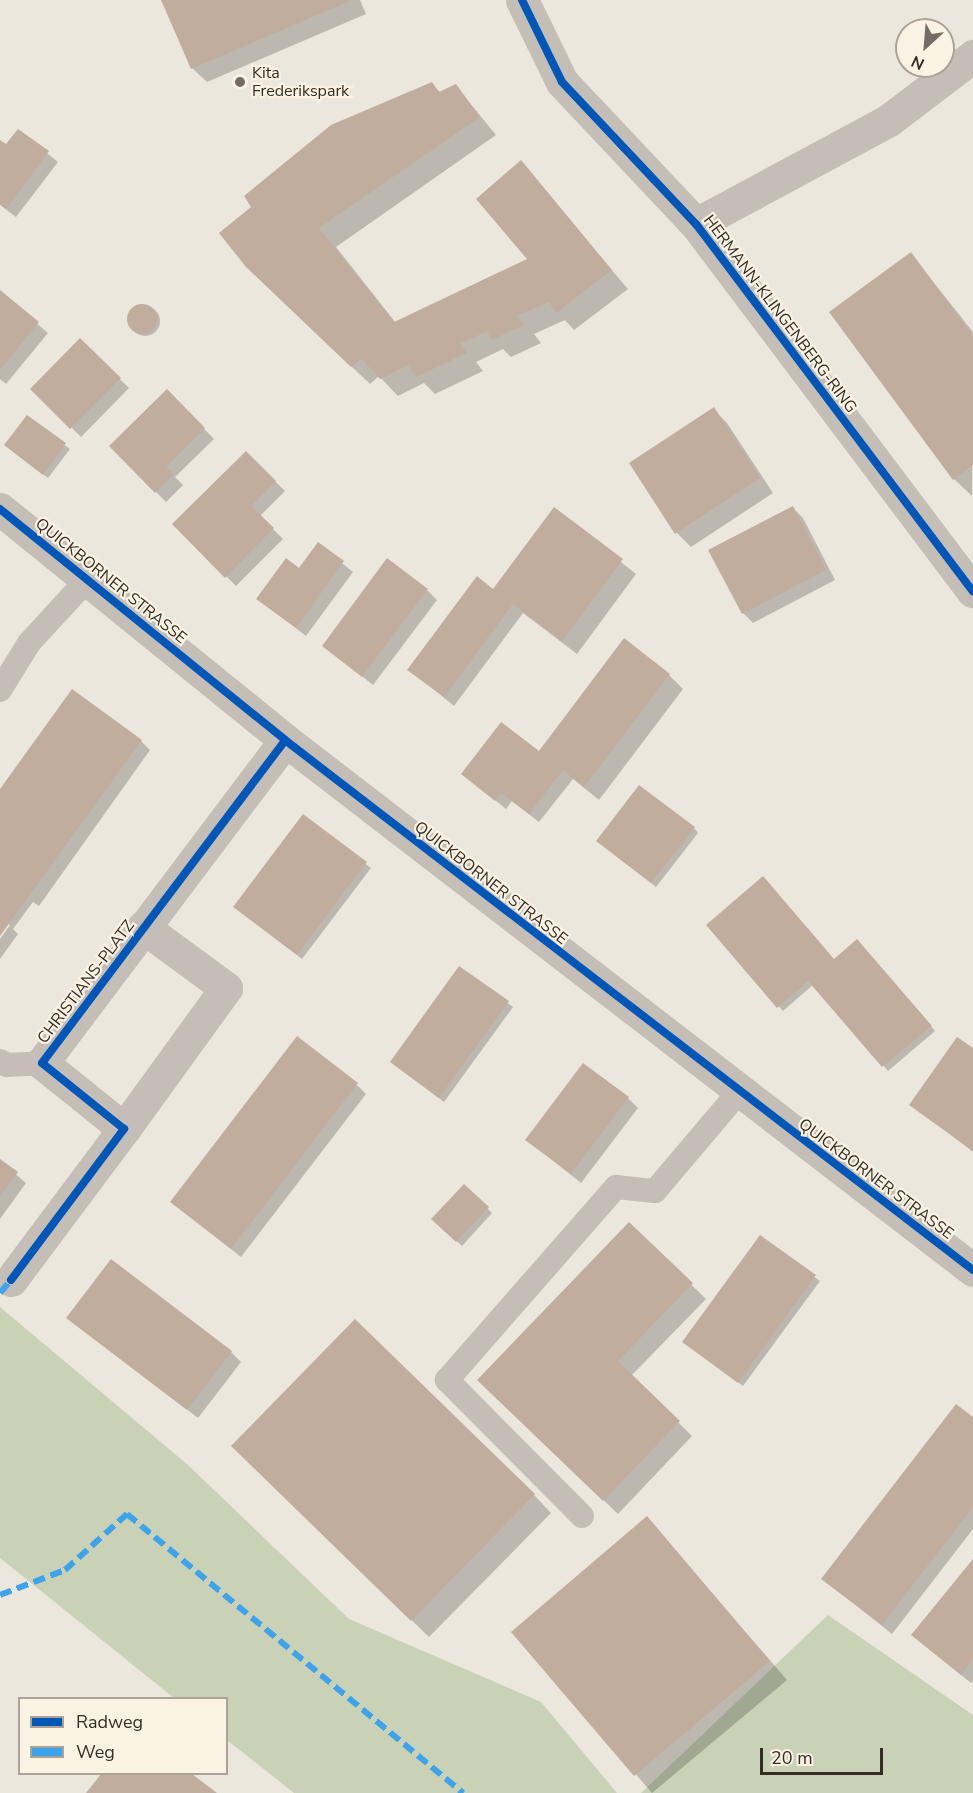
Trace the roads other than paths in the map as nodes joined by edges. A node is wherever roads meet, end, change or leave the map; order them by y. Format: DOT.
graph roads {
  1 [pos="522,0"];
  2 [pos="973,56"];
  3 [pos="696,224"];
  4 [pos="0,509"];
  5 [pos="87,580"];
  6 [pos="973,591"];
  7 [pos="0,690"];
  8 [pos="285,740"];
  9 [pos="143,927"];
  10 [pos="0,1061"];
  11 [pos="42,1064"];
  12 [pos="740,1092"];
  13 [pos="124,1129"];
  14 [pos="973,1270"];
  15 [pos="11,1280"];
  16 [pos="582,1516"];
  1 -- 3 [label="street, HERMANN-KLINGENBERG-RING"];
  2 -- 3 [label="street, HERMANN-KLINGENBERG-RING"];
  3 -- 6 [label="street, HERMANN-KLINGENBERG-RING"];
  4 -- 5 [label="street, QUICKBORNER STRASSE"];
  5 -- 7 [label="lane"];
  5 -- 8 [label="street, QUICKBORNER STRASSE"];
  8 -- 9 [label="street, CHRISTIANS-PLATZ"];
  8 -- 12 [label="street, QUICKBORNER STRASSE"];
  9 -- 11 [label="street, CHRISTIANS-PLATZ"];
  9 -- 13 [label="street, CHRISTIANS-PLATZ"];
  10 -- 11 [label="lane"];
  11 -- 13 [label="street, CHRISTIANS-PLATZ"];
  12 -- 14 [label="street, QUICKBORNER STRASSE"];
  12 -- 16 [label="lane"];
  13 -- 15 [label="street, CHRISTIANS-PLATZ"];
}
